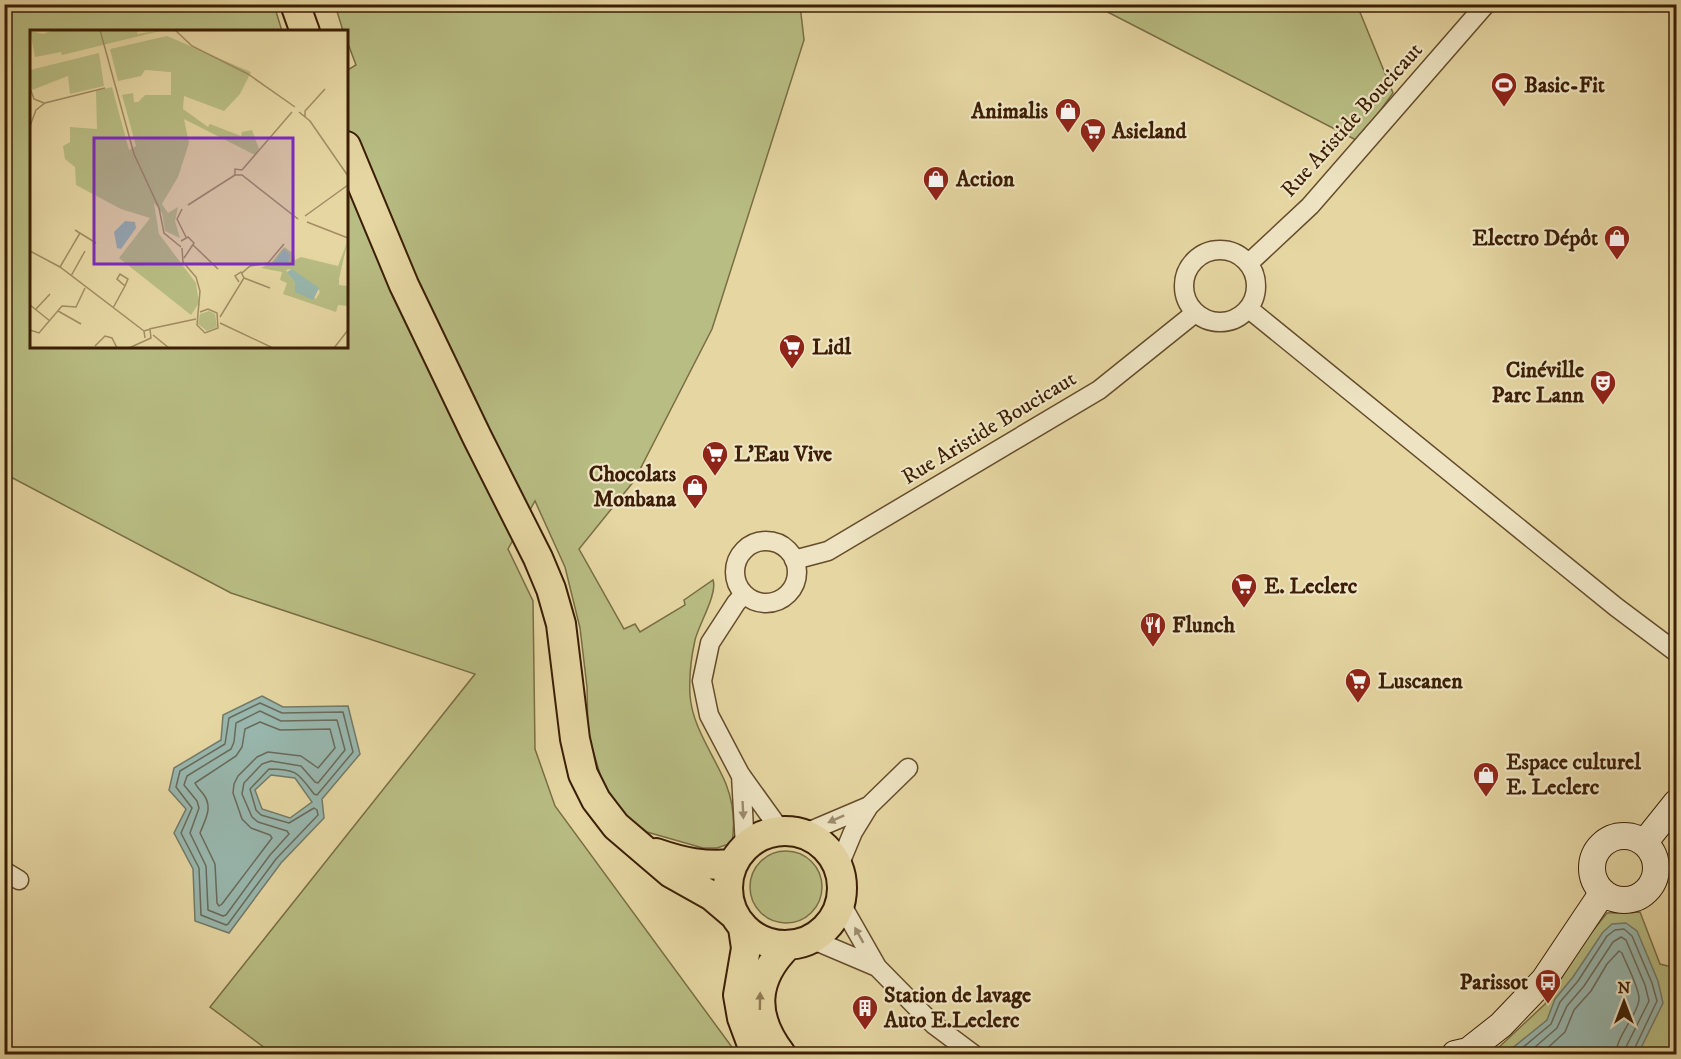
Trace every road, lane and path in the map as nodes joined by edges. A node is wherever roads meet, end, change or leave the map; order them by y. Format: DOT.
graph roads {
  1 [pos="295,4"];
  2 [pos="1486,4"];
  3 [pos="304,30"];
  4 [pos="348,151"];
  5 [pos="1249,263"];
  6 [pos="1249,309"];
  7 [pos="1195,313"];
  8 [pos="794,560"];
  9 [pos="744,594"];
  10 [pos="1677,652"];
  11 [pos="908,768"];
  12 [pos="741,774"];
  13 [pos="1677,803"];
  14 [pos="869,806"];
  15 [pos="792,833"];
  16 [pos="1644,843"];
  17 [pos="645,850"];
  18 [pos="739,856"];
  19 [pos="838,868"];
  20 [pos="1603,892"];
  21 [pos="840,902"];
  22 [pos="738,920"];
  23 [pos="799,942"];
  24 [pos="877,967"];
  25 [pos="758,1054"];
  26 [pos="781,1054"];
  27 [pos="973,1054"];
  28 [pos="1455,1054"];
  1 -- 3 [label="main road"];
  2 -- 5 [label="street, Rue Aristide Boucicaut"];
  4 -- 17 [label="main road"];
  5 -- 6 [label="street"];
  5 -- 7 [label="street"];
  6 -- 7 [label="street"];
  6 -- 10 [label="street"];
  7 -- 8 [label="street, Rue Aristide Boucicaut"];
  8 -- 9 [label="street"];
  8 -- 9 [label="street"];
  9 -- 12 [label="street"];
  11 -- 14 [label="street"];
  12 -- 15 [label="street"];
  12 -- 18 [label="street, one-way"];
  13 -- 16 [label="street"];
  14 -- 15 [label="street, one-way"];
  14 -- 19 [label="street"];
  15 -- 18 [label="main road"];
  15 -- 19 [label="main road"];
  16 -- 20 [label="street"];
  16 -- 20 [label="street"];
  17 -- 18 [label="main road"];
  17 -- 22 [label="main road"];
  18 -- 22 [label="main road"];
  19 -- 21 [label="main road"];
  20 -- 28 [label="street"];
  21 -- 23 [label="main road"];
  24 -- 21 [label="street, one-way"];
  22 -- 23 [label="main road"];
  22 -- 25 [label="main road"];
  23 -- 24 [label="street"];
  26 -- 23 [label="main road, one-way"];
  24 -- 27 [label="street"];
}
